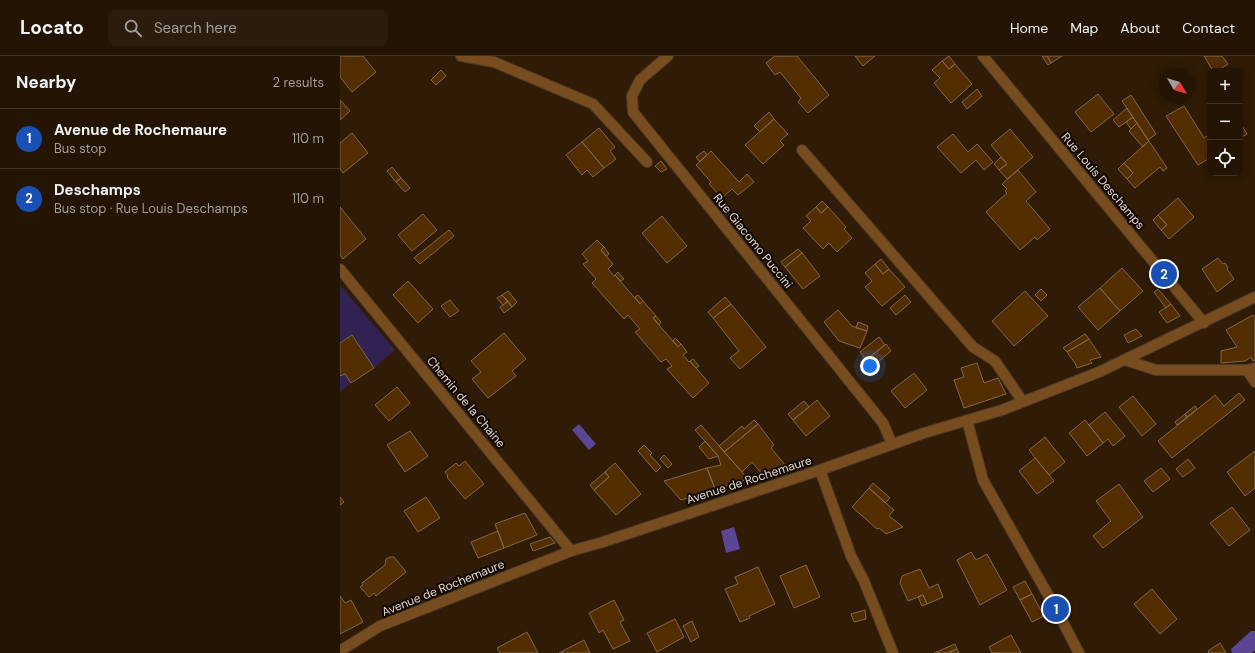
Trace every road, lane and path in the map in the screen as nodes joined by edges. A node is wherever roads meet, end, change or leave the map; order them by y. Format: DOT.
graph roads {
  1 [pos="461,56"];
  2 [pos="668,56"];
  3 [pos="983,56"];
  4 [pos="802,150"];
  5 [pos="647,162"];
  6 [pos="340,269"];
  7 [pos="1255,297"];
  8 [pos="1204,323"];
  9 [pos="1125,360"];
  10 [pos="1251,369"];
  11 [pos="1255,382"];
  12 [pos="1023,402"];
  13 [pos="967,420"];
  14 [pos="892,444"];
  15 [pos="820,470"];
  16 [pos="571,551"];
  17 [pos="340,652"];
  18 [pos="893,653"];
  19 [pos="1079,653"];
  1 -- 5 [label="street"];
  2 -- 14 [label="street, Rue Giacomo Puccini"];
  3 -- 8 [label="street, Rue Louis Deschamps"];
  4 -- 12 [label="street"];
  6 -- 16 [label="street, Chemin de la Chaine"];
  7 -- 8 [label="street, Avenue de Rochemaure"];
  8 -- 9 [label="street, Avenue de Rochemaure"];
  9 -- 10 [label="street"];
  9 -- 12 [label="street, Avenue de Rochemaure"];
  10 -- 11 [label="street"];
  12 -- 13 [label="street, Avenue de Rochemaure"];
  13 -- 14 [label="street, Avenue de Rochemaure"];
  13 -- 19 [label="street"];
  14 -- 15 [label="street, Avenue de Rochemaure"];
  15 -- 16 [label="street, Avenue de Rochemaure"];
  15 -- 18 [label="street"];
  16 -- 17 [label="street, Avenue de Rochemaure"];
}
